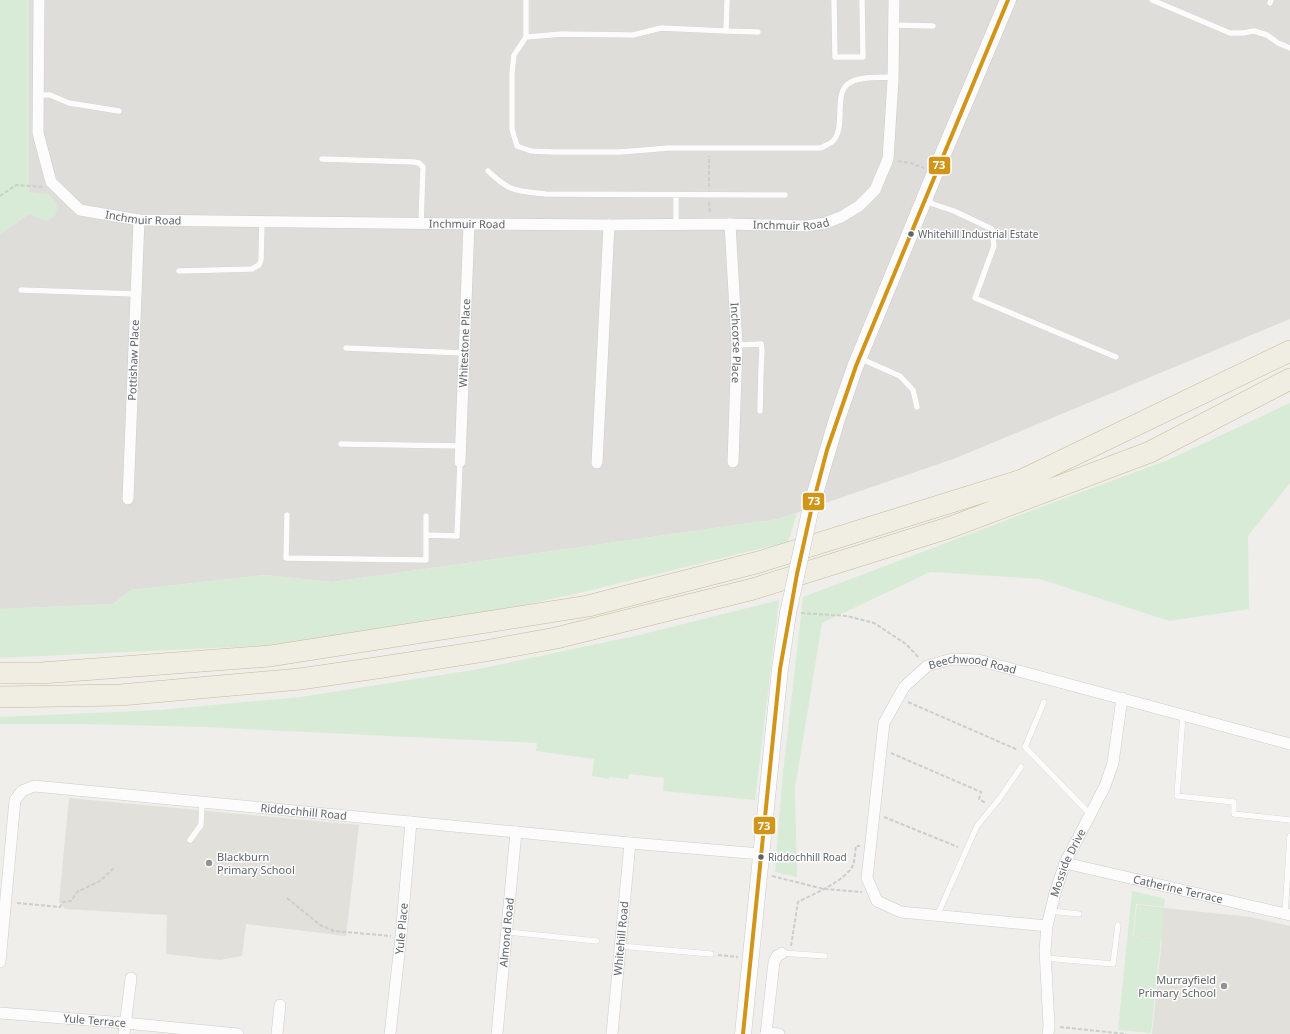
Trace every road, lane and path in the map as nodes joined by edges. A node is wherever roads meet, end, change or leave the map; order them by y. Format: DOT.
graph roads {
  1 [pos="39,0"];
  2 [pos="526,0"];
  3 [pos="728,0"];
  4 [pos="834,0"];
  5 [pos="862,0"];
  6 [pos="894,0"];
  7 [pos="1008,0"];
  8 [pos="1152,0"];
  9 [pos="894,24"];
  10 [pos="933,26"];
  11 [pos="726,31"];
  12 [pos="758,32"];
  13 [pos="526,37"];
  14 [pos="1290,48"];
  15 [pos="894,78"];
  16 [pos="38,96"];
  17 [pos="119,110"];
  18 [pos="322,159"];
  19 [pos="888,159"];
  20 [pos="488,171"];
  21 [pos="935,173"];
  22 [pos="57,188"];
  23 [pos="676,195"];
  24 [pos="785,195"];
  25 [pos="0,196"];
  26 [pos="924,199"];
  27 [pos="139,220"];
  28 [pos="262,222"];
  29 [pos="421,224"];
  30 [pos="469,224"];
  31 [pos="730,224"];
  32 [pos="608,225"];
  33 [pos="676,225"];
  34 [pos="179,272"];
  35 [pos="21,290"];
  36 [pos="136,294"];
  37 [pos="737,345"];
  38 [pos="346,348"];
  39 [pos="1290,351"];
  40 [pos="464,353"];
  41 [pos="1116,357"];
  42 [pos="859,358"];
  43 [pos="1290,380"];
  44 [pos="917,407"];
  45 [pos="760,411"];
  46 [pos="341,444"];
  47 [pos="461,446"];
  48 [pos="460,462"];
  49 [pos="733,462"];
  50 [pos="597,463"];
  51 [pos="128,499"];
  52 [pos="287,515"];
  53 [pos="426,516"];
  54 [pos="426,535"];
  55 [pos="788,613"];
  56 [pos="927,666"];
  57 [pos="0,673"];
  58 [pos="0,697"];
  59 [pos="898,698"];
  60 [pos="1122,698"];
  61 [pos="1044,702"];
  62 [pos="1183,715"];
  63 [pos="1290,744"];
  64 [pos="881,748"];
  65 [pos="1024,752"];
  66 [pos="1021,767"];
  67 [pos="202,803"];
  68 [pos="993,806"];
  69 [pos="874,813"];
  70 [pos="1090,814"];
  71 [pos="1290,820"];
  72 [pos="411,822"];
  73 [pos="516,832"];
  74 [pos="1290,836"];
  75 [pos="190,840"];
  76 [pos="630,843"];
  77 [pos="870,847"];
  78 [pos="966,850"];
  79 [pos="761,854"];
  80 [pos="1065,863"];
  81 [pos="114,868"];
  82 [pos="759,873"];
  83 [pos="824,889"];
  84 [pos="873,892"];
  85 [pos="288,898"];
  86 [pos="6,902"];
  87 [pos="1051,911"];
  88 [pos="1079,914"];
  89 [pos="1288,915"];
  90 [pos="937,916"];
  91 [pos="1118,925"];
  92 [pos="1048,926"];
  93 [pos="507,932"];
  94 [pos="401,936"];
  95 [pos="596,941"];
  96 [pos="620,946"];
  97 [pos="786,953"];
  98 [pos="711,954"];
  99 [pos="825,956"];
  100 [pos="751,958"];
  101 [pos="1046,958"];
  102 [pos="0,962"];
  103 [pos="131,978"];
  104 [pos="280,1005"];
  105 [pos="0,1013"];
  106 [pos="125,1029"];
  107 [pos="1049,1030"];
  108 [pos="766,1033"];
  109 [pos="238,1034"];
  110 [pos="277,1034"];
  111 [pos="390,1034"];
  112 [pos="498,1034"];
  113 [pos="612,1034"];
  114 [pos="743,1034"];
  115 [pos="779,1034"];
  116 [pos="1126,1034"];
  1 -- 16 [label="street, Inchmuir Road"];
  2 -- 13 [label="lane"];
  3 -- 11 [label="lane"];
  4 -- 5 [label="lane"];
  6 -- 9 [label="street, Inchmuir Road"];
  7 -- 21 [label="main road"];
  8 -- 14 [label="lane"];
  9 -- 10 [label="lane"];
  9 -- 15 [label="street, Inchmuir Road"];
  11 -- 12 [label="lane"];
  11 -- 13 [label="lane"];
  13 -- 15 [label="lane"];
  15 -- 19 [label="street, Inchmuir Road"];
  16 -- 17 [label="lane"];
  16 -- 22 [label="street, Inchmuir Road"];
  18 -- 29 [label="lane"];
  19 -- 21 [label="path"];
  19 -- 31 [label="street, Inchmuir Road"];
  20 -- 23 [label="lane"];
  21 -- 26 [label="main road"];
  22 -- 25 [label="path"];
  22 -- 27 [label="street, Inchmuir Road"];
  23 -- 24 [label="lane"];
  23 -- 33 [label="lane"];
  26 -- 41 [label="lane"];
  26 -- 42 [label="main road"];
  27 -- 28 [label="street, Inchmuir Road"];
  27 -- 36 [label="street, Pottishaw Place"];
  28 -- 29 [label="street, Inchmuir Road"];
  28 -- 34 [label="lane"];
  29 -- 30 [label="street, Inchmuir Road"];
  30 -- 32 [label="street, Inchmuir Road"];
  30 -- 40 [label="street, Whitestone Place"];
  31 -- 33 [label="street, Inchmuir Road"];
  31 -- 37 [label="street, Inchcorse Place"];
  32 -- 33 [label="street, Inchmuir Road"];
  32 -- 50 [label="street"];
  35 -- 36 [label="lane"];
  36 -- 51 [label="street, Pottishaw Place"];
  37 -- 45 [label="lane"];
  37 -- 49 [label="street, Inchcorse Place"];
  38 -- 40 [label="lane"];
  39 -- 57 [label="highway"];
  40 -- 47 [label="street, Whitestone Place"];
  42 -- 44 [label="lane"];
  42 -- 55 [label="main road, bridge"];
  43 -- 58 [label="highway"];
  46 -- 47 [label="lane"];
  47 -- 48 [label="street, Whitestone Place"];
  48 -- 54 [label="lane"];
  52 -- 54 [label="lane"];
  53 -- 54 [label="lane"];
  55 -- 56 [label="path"];
  55 -- 79 [label="main road"];
  56 -- 59 [label="street, Beechwood Road"];
  56 -- 60 [label="street, Beechwood Road"];
  59 -- 64 [label="street, Beechwood Road"];
  59 -- 65 [label="path"];
  60 -- 62 [label="street, Beechwood Road"];
  60 -- 70 [label="street, Mosside Drive"];
  61 -- 70 [label="lane"];
  62 -- 63 [label="street, Beechwood Road"];
  62 -- 71 [label="lane"];
  64 -- 68 [label="path"];
  64 -- 69 [label="street, Beechwood Road"];
  66 -- 68 [label="lane"];
  67 -- 72 [label="street, Riddochhill Road"];
  67 -- 75 [label="lane"];
  67 -- 86 [label="street, Riddochhill Road"];
  68 -- 78 [label="lane"];
  69 -- 77 [label="street, Beechwood Road"];
  69 -- 78 [label="path"];
  70 -- 80 [label="street, Mosside Drive"];
  72 -- 73 [label="street, Riddochhill Road"];
  72 -- 94 [label="street, Yule Place"];
  73 -- 76 [label="street, Riddochhill Road"];
  73 -- 93 [label="street, Almond Road"];
  74 -- 89 [label="lane"];
  76 -- 79 [label="street, Riddochhill Road"];
  76 -- 96 [label="street, Whitehill Road"];
  77 -- 83 [label="path"];
  77 -- 84 [label="street, Beechwood Road"];
  78 -- 90 [label="lane"];
  79 -- 82 [label="main road"];
  80 -- 87 [label="street, Mosside Drive"];
  80 -- 89 [label="street, Catherine Terrace"];
  81 -- 86 [label="path"];
  82 -- 83 [label="path"];
  82 -- 100 [label="main road"];
  83 -- 84 [label="path"];
  83 -- 97 [label="path"];
  84 -- 90 [label="street, Beechwood Road"];
  85 -- 94 [label="path"];
  86 -- 102 [label="street, Riddochhill Road"];
  87 -- 88 [label="lane"];
  87 -- 92 [label="street, Mosside Drive"];
  90 -- 92 [label="street, Beechwood Road"];
  91 -- 101 [label="lane"];
  92 -- 101 [label="street, Mosside Drive"];
  93 -- 95 [label="lane"];
  93 -- 112 [label="street, Almond Road"];
  94 -- 111 [label="street, Yule Place"];
  96 -- 98 [label="lane"];
  96 -- 113 [label="street, Whitehill Road"];
  97 -- 99 [label="lane"];
  97 -- 108 [label="street"];
  98 -- 100 [label="path"];
  100 -- 114 [label="main road"];
  101 -- 107 [label="street, Mosside Drive"];
  103 -- 106 [label="street"];
  104 -- 110 [label="street"];
  105 -- 106 [label="street, Yule Terrace"];
  106 -- 109 [label="street, Yule Terrace"];
  107 -- 116 [label="path"];
  108 -- 115 [label="street"];
}
